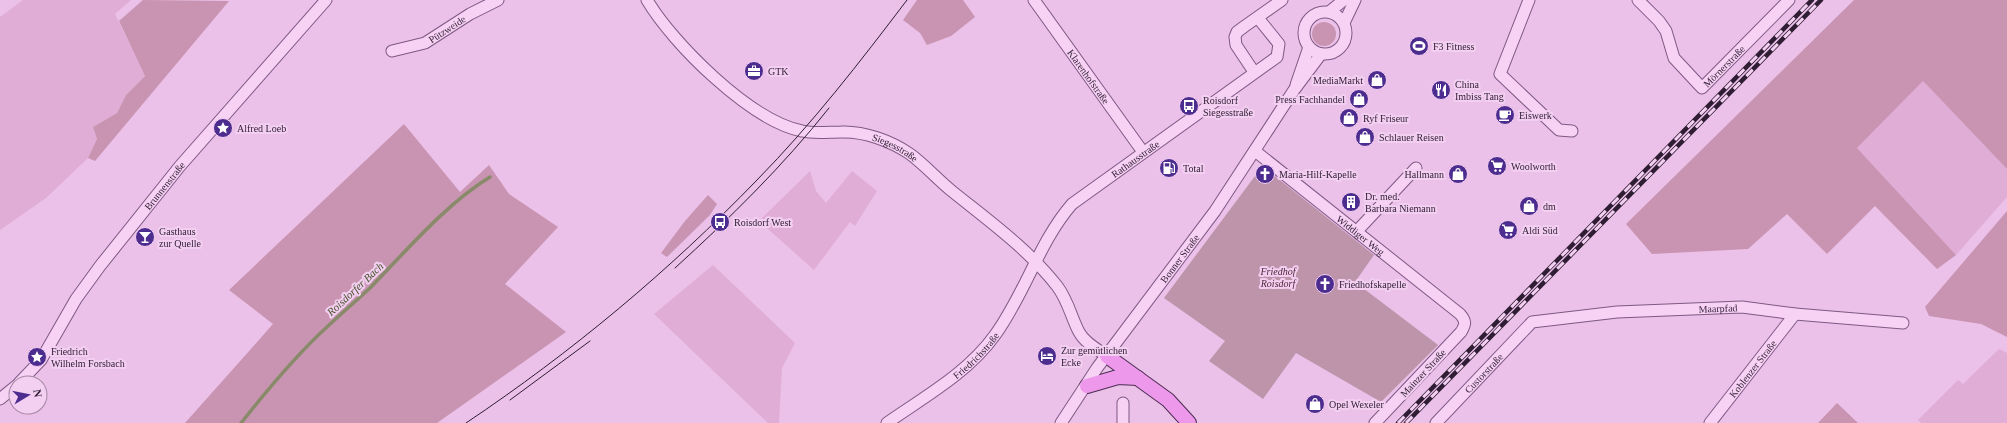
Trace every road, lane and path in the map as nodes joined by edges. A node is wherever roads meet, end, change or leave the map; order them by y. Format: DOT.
graph roads {
  1 [pos="326,0"];
  2 [pos="498,0"];
  3 [pos="647,0"];
  4 [pos="1034,0"];
  5 [pos="1282,0"];
  6 [pos="1344,0"];
  7 [pos="1355,0"];
  8 [pos="1529,0"];
  9 [pos="1638,0"];
  10 [pos="1789,0"];
  11 [pos="1329,12"];
  12 [pos="1258,18"];
  13 [pos="1344,23"];
  14 [pos="1309,48"];
  15 [pos="392,51"];
  16 [pos="1320,54"];
  17 [pos="1254,72"];
  18 [pos="1294,90"];
  19 [pos="1572,131"];
  20 [pos="1255,151"];
  21 [pos="1143,152"];
  22 [pos="1416,168"];
  23 [pos="1357,231"];
  24 [pos="1035,262"];
  25 [pos="1795,314"];
  26 [pos="1465,320"];
  27 [pos="1532,322"];
  28 [pos="1903,323"];
  29 [pos="1107,356"];
  30 [pos="26,375"];
  31 [pos="1138,378"];
  32 [pos="1087,386"];
  33 [pos="8,392"];
  34 [pos="0,399"];
  35 [pos="1123,403"];
  36 [pos="887,423"];
  37 [pos="1061,423"];
  38 [pos="1123,423"];
  39 [pos="1189,423"];
  40 [pos="1375,423"];
  41 [pos="1436,423"];
  42 [pos="1710,423"];
  1 -- 30 [label="street, Brunnenstraße"];
  2 -- 15 [label="street, Pützweide"];
  3 -- 24 [label="street, Siegesstraße"];
  4 -- 21 [label="street, Klarenhofstraße"];
  5 -- 12 [label="street"];
  6 -- 11 [label="street"];
  7 -- 13 [label="street"];
  8 -- 19 [label="street"];
  9 -- 10 [label="street, Mörnerstraße"];
  11 -- 13 [label="street"];
  11 -- 14 [label="street"];
  12 -- 17 [label="street"];
  12 -- 17 [label="street, Rathausstraße"];
  13 -- 16 [label="street"];
  14 -- 16 [label="street"];
  14 -- 18 [label="street, Bonner Straße"];
  16 -- 18 [label="street, Bonner Straße"];
  17 -- 21 [label="street, Rathausstraße"];
  18 -- 20 [label="street, Bonner Straße"];
  20 -- 23 [label="street, Widdiger Weg"];
  20 -- 29 [label="street, Bonner Straße"];
  21 -- 24 [label="street, Rathausstraße"];
  22 -- 23 [label="street"];
  23 -- 26 [label="street, Widdiger Weg"];
  24 -- 29 [label="street, Siegesstraße"];
  24 -- 36 [label="street, Friedrichstraße"];
  25 -- 27 [label="street, Maarpfad"];
  25 -- 28 [label="street, Maarpfad"];
  25 -- 42 [label="street, Koblenzer Straße"];
  26 -- 40 [label="street, Mainzer Straße"];
  27 -- 41 [label="street, Custorstraße"];
  29 -- 31 [label="main road"];
  29 -- 32 [label="street, Bonner Straße"];
  31 -- 32 [label="main road"];
  31 -- 39 [label="main road"];
  32 -- 37 [label="street, Bonner Straße"];
  33 -- 34 [label="street"];
  35 -- 38 [label="street"];
}
